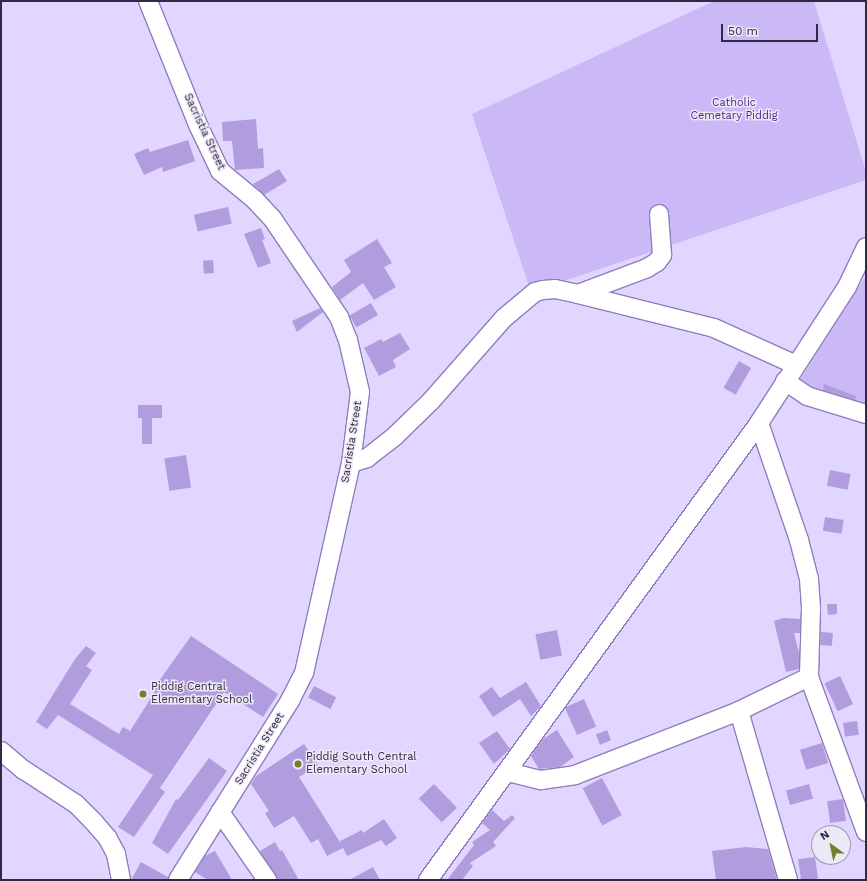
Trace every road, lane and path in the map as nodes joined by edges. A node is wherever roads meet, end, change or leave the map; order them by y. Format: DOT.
graph roads {
  1 [pos="148,1"];
  2 [pos="659,214"];
  3 [pos="866,247"];
  4 [pos="578,294"];
  5 [pos="796,365"];
  6 [pos="785,381"];
  7 [pos="866,414"];
  8 [pos="759,423"];
  9 [pos="351,463"];
  10 [pos="809,677"];
  11 [pos="739,711"];
  12 [pos="1,751"];
  13 [pos="508,772"];
  14 [pos="220,812"];
  15 [pos="866,832"];
  16 [pos="121,880"];
  17 [pos="178,880"];
  18 [pos="267,880"];
  19 [pos="428,880"];
  20 [pos="788,880"];
  1 -- 9 [label="street, Sacristia Street"];
  2 -- 4 [label="street"];
  3 -- 5 [label="street"];
  4 -- 5 [label="street"];
  4 -- 9 [label="street"];
  5 -- 6 [label="street"];
  6 -- 7 [label="street"];
  6 -- 8 [label="street"];
  8 -- 10 [label="street"];
  8 -- 13 [label="street"];
  9 -- 14 [label="street, Sacristia Street"];
  10 -- 11 [label="street"];
  10 -- 15 [label="street"];
  11 -- 13 [label="street"];
  11 -- 20 [label="street"];
  12 -- 16 [label="street"];
  13 -- 19 [label="street"];
  14 -- 17 [label="street, Sacristia Street"];
  14 -- 18 [label="street"];
}
